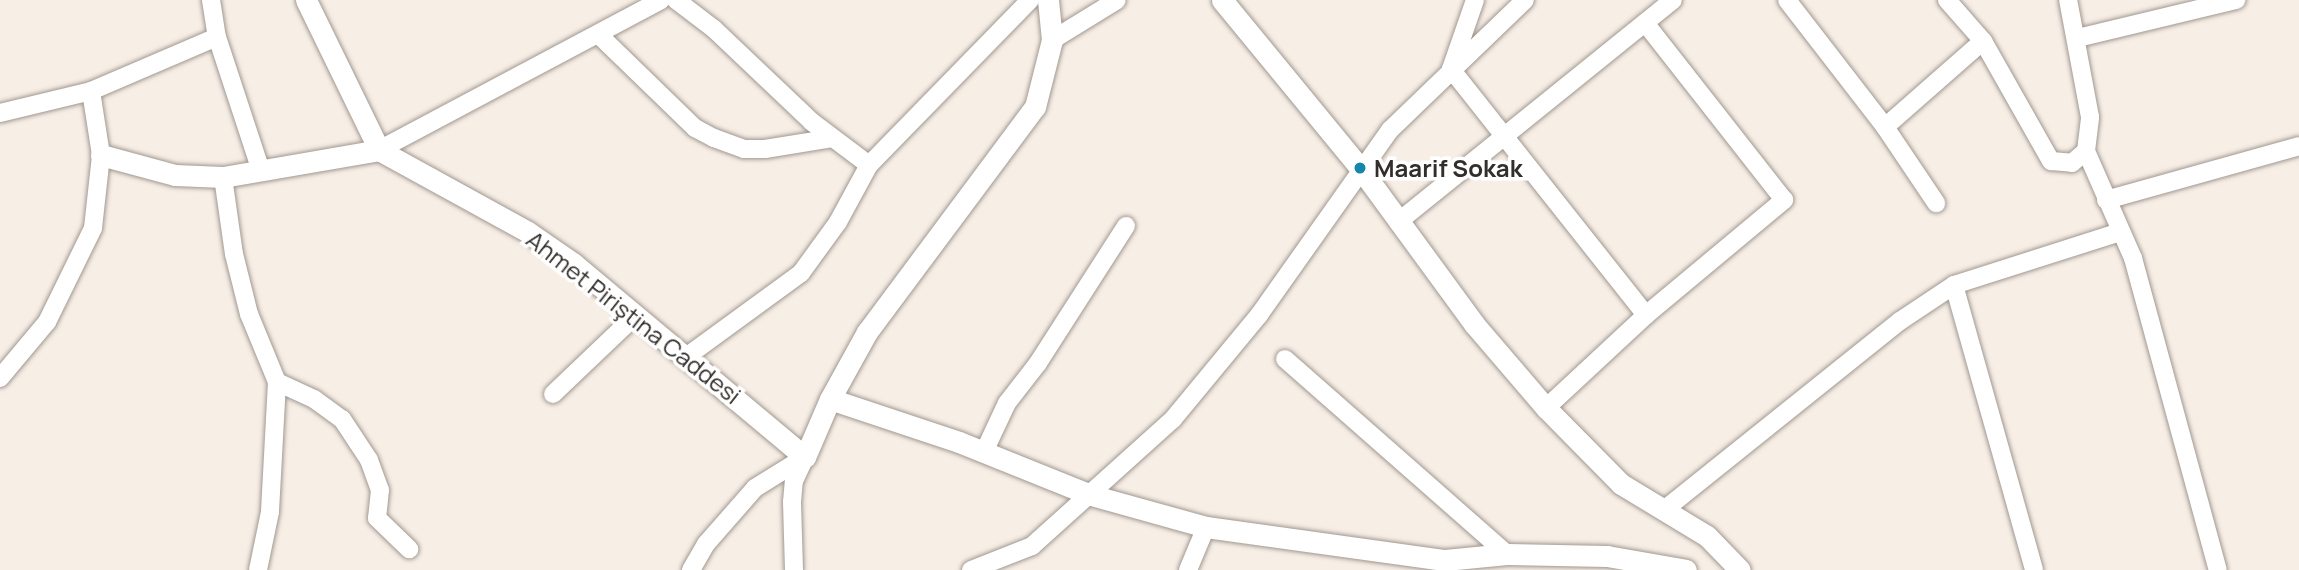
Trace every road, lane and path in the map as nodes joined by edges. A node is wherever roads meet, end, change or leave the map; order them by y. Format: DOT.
graph roads {
  1 [pos="211,0"];
  2 [pos="306,0"];
  3 [pos="661,0"];
  4 [pos="676,0"];
  5 [pos="1030,0"];
  6 [pos="1048,0"];
  7 [pos="1117,0"];
  8 [pos="1222,0"];
  9 [pos="1475,0"];
  10 [pos="1525,0"];
  11 [pos="1673,0"];
  12 [pos="1787,0"];
  13 [pos="1947,0"];
  14 [pos="2068,0"];
  15 [pos="2236,0"];
  16 [pos="1644,23"];
  17 [pos="600,36"];
  18 [pos="217,37"];
  19 [pos="2078,38"];
  20 [pos="1052,40"];
  21 [pos="1983,41"];
  22 [pos="1451,69"];
  23 [pos="91,91"];
  24 [pos="0,113"];
  25 [pos="1885,127"];
  26 [pos="1506,135"];
  27 [pos="832,138"];
  28 [pos="2299,146"];
  29 [pos="379,150"];
  30 [pos="2086,150"];
  31 [pos="101,155"];
  32 [pos="869,165"];
  33 [pos="260,168"];
  34 [pos="1360,168"];
  35 [pos="223,177"];
  36 [pos="2106,200"];
  37 [pos="1936,203"];
  38 [pos="1398,222"];
  39 [pos="1126,226"];
  40 [pos="2120,232"];
  41 [pos="1954,285"];
  42 [pos="636,315"];
  43 [pos="1646,315"];
  44 [pos="685,357"];
  45 [pos="1285,359"];
  46 [pos="0,378"];
  47 [pos="277,382"];
  48 [pos="553,394"];
  49 [pos="830,399"];
  50 [pos="1546,408"];
  51 [pos="984,452"];
  52 [pos="805,457"];
  53 [pos="1091,495"];
  54 [pos="1664,510"];
  55 [pos="1206,527"];
  56 [pos="409,549"];
  57 [pos="1507,554"];
  58 [pos="1584,563"];
  59 [pos="1444,565"];
  60 [pos="990,567"];
  61 [pos="258,570"];
  62 [pos="691,570"];
  63 [pos="794,570"];
  64 [pos="971,570"];
  65 [pos="1188,570"];
  66 [pos="1686,570"];
  67 [pos="1740,570"];
  68 [pos="2034,570"];
  69 [pos="2218,570"];
  1 -- 18 [label="street"];
  2 -- 29 [label="street"];
  3 -- 17 [label="street"];
  4 -- 27 [label="street"];
  5 -- 32 [label="street"];
  6 -- 20 [label="street"];
  7 -- 20 [label="street"];
  8 -- 34 [label="street"];
  9 -- 22 [label="street"];
  10 -- 22 [label="street"];
  11 -- 16 [label="street"];
  12 -- 25 [label="street"];
  13 -- 21 [label="street"];
  14 -- 19 [label="street"];
  15 -- 19 [label="street"];
  16 -- 26 [label="street"];
  16 -- 43 [label="street"];
  17 -- 27 [label="street"];
  17 -- 29 [label="street"];
  18 -- 23 [label="street"];
  18 -- 33 [label="street"];
  19 -- 30 [label="street"];
  20 -- 49 [label="street"];
  21 -- 25 [label="street"];
  21 -- 30 [label="street"];
  22 -- 26 [label="street"];
  22 -- 34 [label="street"];
  23 -- 24 [label="street"];
  23 -- 31 [label="street"];
  25 -- 37 [label="street"];
  26 -- 38 [label="street"];
  26 -- 43 [label="street"];
  27 -- 32 [label="street"];
  28 -- 36 [label="street"];
  29 -- 33 [label="street"];
  29 -- 42 [label="street, Ahmet Piriştina Caddesi"];
  30 -- 36 [label="street"];
  31 -- 35 [label="street"];
  31 -- 46 [label="street"];
  32 -- 44 [label="street"];
  33 -- 35 [label="street"];
  34 -- 38 [label="street"];
  34 -- 53 [label="street"];
  35 -- 47 [label="street"];
  36 -- 40 [label="street"];
  38 -- 50 [label="street"];
  39 -- 51 [label="street"];
  40 -- 41 [label="street"];
  40 -- 69 [label="street"];
  41 -- 54 [label="street"];
  41 -- 68 [label="street"];
  42 -- 44 [label="street, Ahmet Piriştina Caddesi"];
  42 -- 48 [label="street"];
  43 -- 50 [label="street"];
  44 -- 52 [label="street, Ahmet Piriştina Caddesi"];
  45 -- 57 [label="street"];
  47 -- 56 [label="street"];
  47 -- 61 [label="street"];
  49 -- 51 [label="street"];
  49 -- 52 [label="street"];
  50 -- 54 [label="street"];
  51 -- 53 [label="street"];
  52 -- 62 [label="street"];
  52 -- 63 [label="street"];
  53 -- 55 [label="street"];
  53 -- 60 [label="street"];
  54 -- 67 [label="street"];
  55 -- 59 [label="street"];
  55 -- 65 [label="street"];
  57 -- 58 [label="street"];
  57 -- 59 [label="street"];
  58 -- 66 [label="street"];
  60 -- 64 [label="street"];
}
